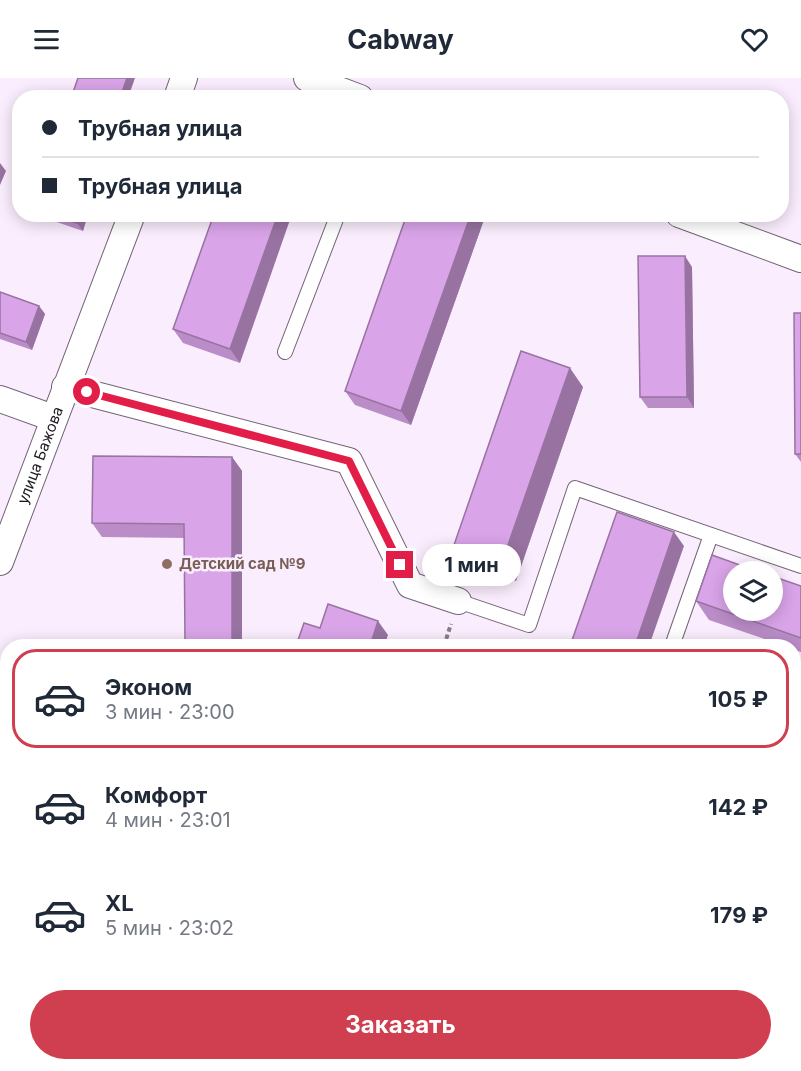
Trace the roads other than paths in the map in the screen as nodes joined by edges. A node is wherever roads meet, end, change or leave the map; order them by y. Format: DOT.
graph roads {
  1 [pos="307,78"];
  2 [pos="339,90"];
  3 [pos="129,222"];
  4 [pos="335,222"];
  5 [pos="701,222"];
  6 [pos="801,259"];
  7 [pos="285,352"];
  8 [pos="65,387"];
  9 [pos="0,399"];
  10 [pos="54,418"];
  11 [pos="711,535"];
  12 [pos="0,562"];
  13 [pos="801,566"];
  14 [pos="458,601"];
  15 [pos="674,639"];
  1 -- 2 [label="street"];
  3 -- 8 [label="street, улица Бажова"];
  4 -- 7 [label="lane"];
  5 -- 6 [label="street"];
  8 -- 10 [label="street, улица Бажова"];
  8 -- 14 [label="street"];
  9 -- 10 [label="street"];
  10 -- 12 [label="street, улица Бажова"];
  11 -- 13 [label="lane"];
  11 -- 14 [label="lane"];
  11 -- 15 [label="lane"];
}
